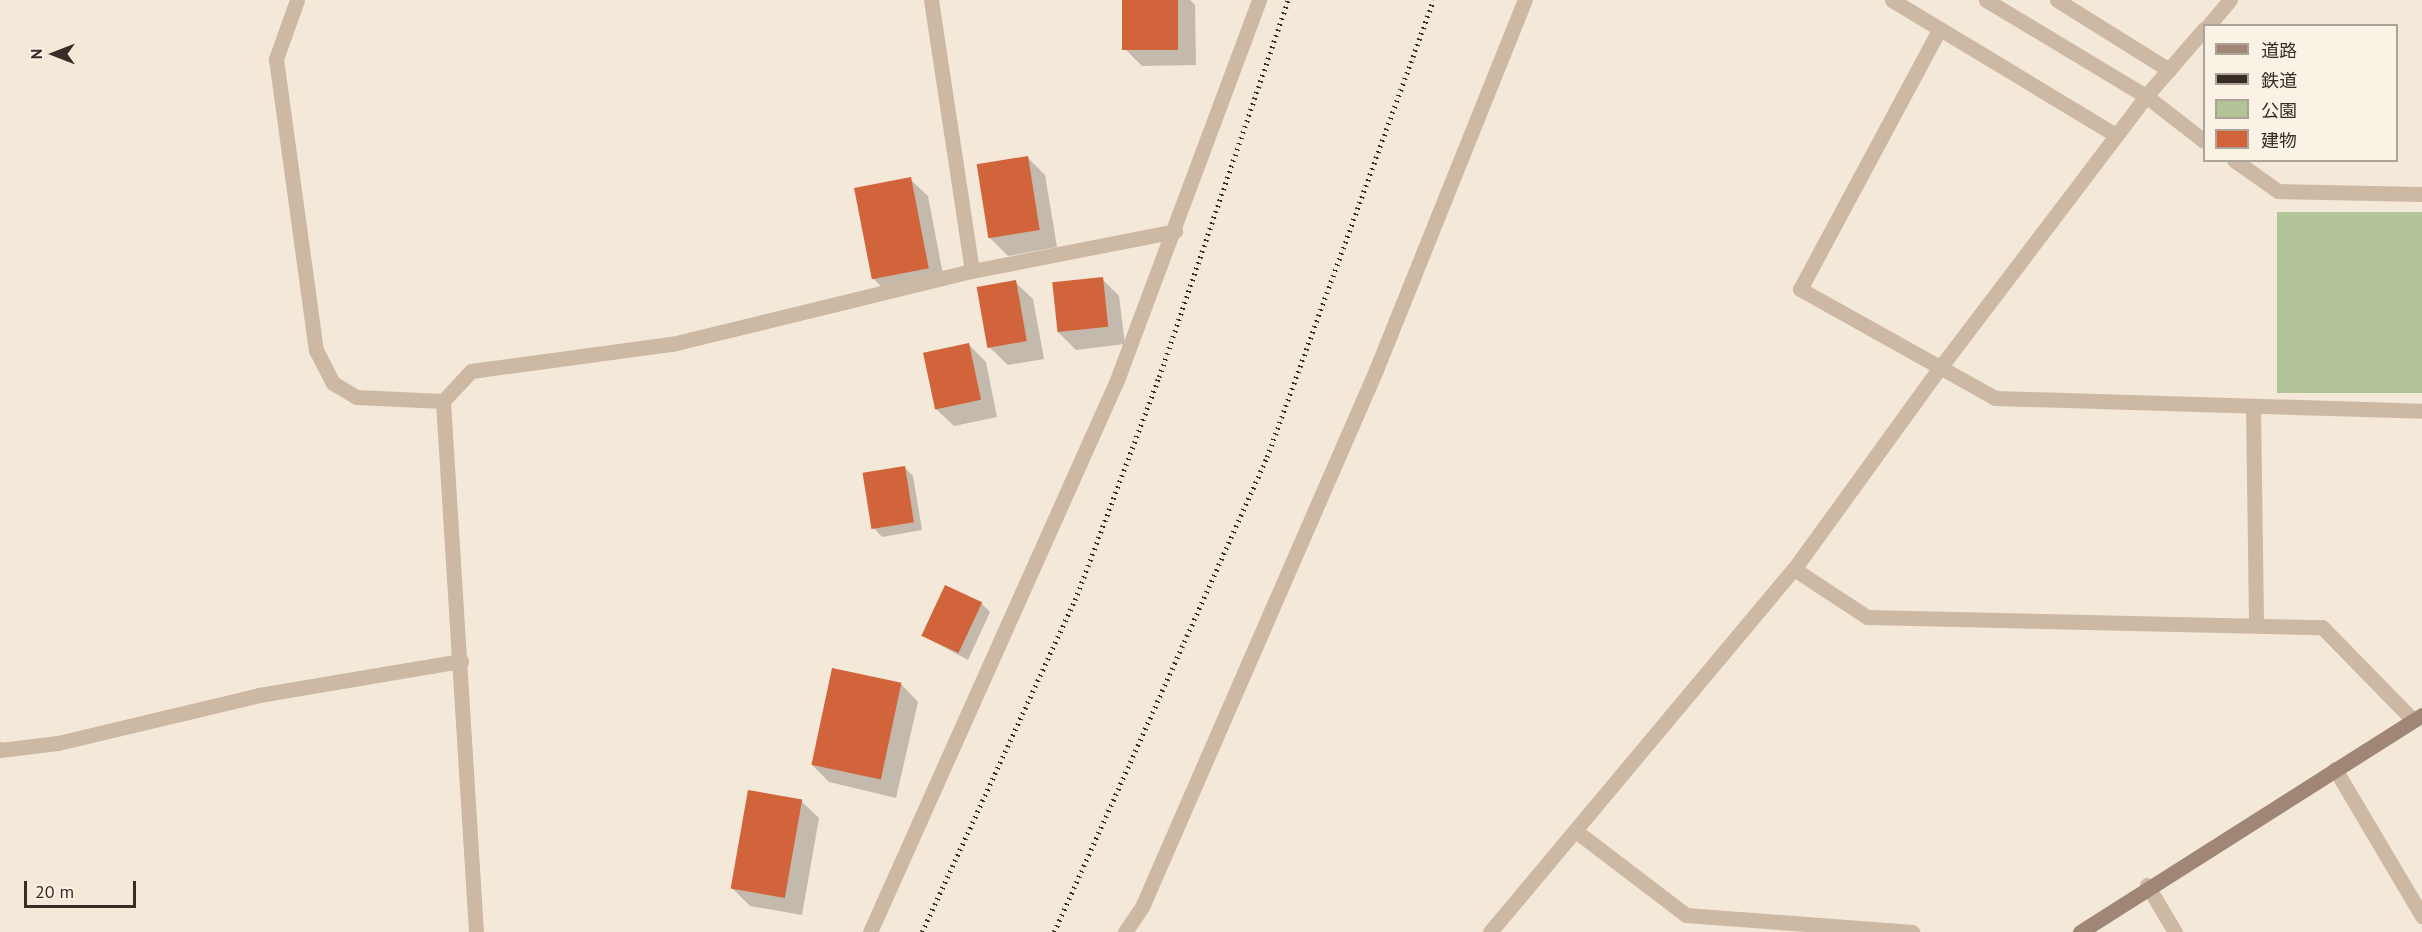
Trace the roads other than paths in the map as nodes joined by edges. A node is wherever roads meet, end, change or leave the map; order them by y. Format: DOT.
graph roads {
  1 [pos="297,0"];
  2 [pos="931,0"];
  3 [pos="1259,0"];
  4 [pos="1525,0"];
  5 [pos="1892,0"];
  6 [pos="1986,0"];
  7 [pos="2057,0"];
  8 [pos="2230,0"];
  9 [pos="2210,24"];
  10 [pos="1939,30"];
  11 [pos="2203,31"];
  12 [pos="2169,70"];
  13 [pos="2146,96"];
  14 [pos="2116,135"];
  15 [pos="2203,139"];
  16 [pos="2237,162"];
  17 [pos="2422,194"];
  18 [pos="1175,231"];
  19 [pos="972,271"];
  20 [pos="1939,369"];
  21 [pos="443,401"];
  22 [pos="2253,406"];
  23 [pos="2422,411"];
  24 [pos="1794,568"];
  25 [pos="2256,625"];
  26 [pos="461,661"];
  27 [pos="2418,718"];
  28 [pos="0,750"];
  29 [pos="2336,769"];
  30 [pos="1577,832"];
  31 [pos="2147,885"];
  32 [pos="2422,916"];
  33 [pos="476,932"];
  34 [pos="870,932"];
  35 [pos="1125,932"];
  36 [pos="1490,932"];
  37 [pos="1912,932"];
  38 [pos="2080,932"];
  39 [pos="2175,932"];
  1 -- 21 [label="street"];
  2 -- 19 [label="street"];
  3 -- 18 [label="street"];
  4 -- 35 [label="street"];
  5 -- 10 [label="street"];
  6 -- 13 [label="street"];
  7 -- 12 [label="street"];
  8 -- 9 [label="street"];
  10 -- 14 [label="street"];
  10 -- 20 [label="street"];
  11 -- 12 [label="street"];
  12 -- 13 [label="street"];
  13 -- 14 [label="street"];
  13 -- 15 [label="street"];
  14 -- 20 [label="street"];
  16 -- 17 [label="street"];
  18 -- 19 [label="street"];
  18 -- 34 [label="street"];
  19 -- 21 [label="street"];
  20 -- 22 [label="street"];
  20 -- 24 [label="street"];
  21 -- 26 [label="street"];
  22 -- 23 [label="street"];
  22 -- 25 [label="street"];
  24 -- 25 [label="street"];
  24 -- 30 [label="street"];
  25 -- 27 [label="street"];
  26 -- 28 [label="street"];
  26 -- 33 [label="street"];
  27 -- 29 [label="street"];
  29 -- 31 [label="street"];
  29 -- 32 [label="street"];
  30 -- 36 [label="street"];
  30 -- 37 [label="street"];
  31 -- 38 [label="street"];
  31 -- 39 [label="street"];
}
